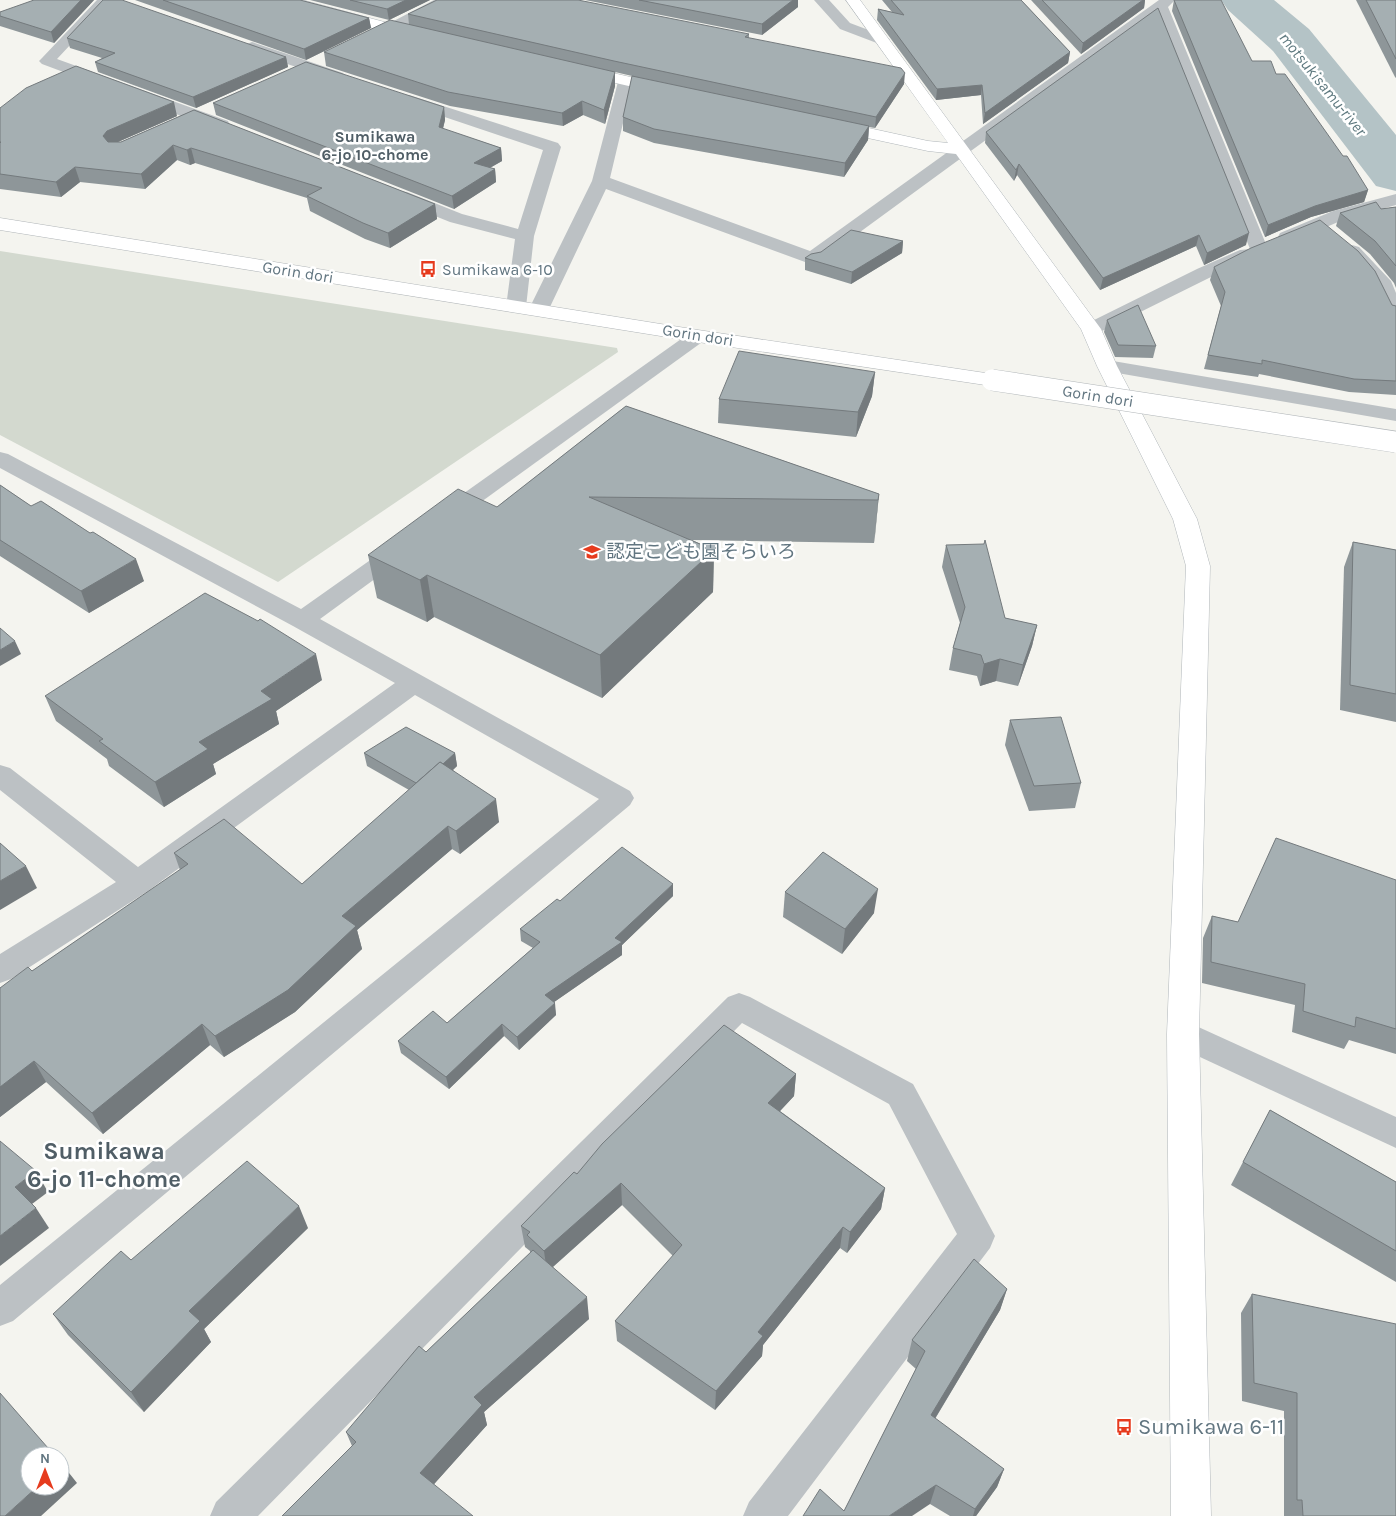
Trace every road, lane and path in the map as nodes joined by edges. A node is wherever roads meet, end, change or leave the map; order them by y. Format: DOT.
graph roads {
  1 [pos="105,0"];
  2 [pos="285,0"];
  3 [pos="445,0"];
  4 [pos="821,0"];
  5 [pos="853,0"];
  6 [pos="1164,3"];
  7 [pos="392,29"];
  8 [pos="431,38"];
  9 [pos="235,41"];
  10 [pos="350,48"];
  11 [pos="333,55"];
  12 [pos="890,58"];
  13 [pos="307,66"];
  14 [pos="567,68"];
  15 [pos="290,74"];
  16 [pos="625,81"];
  17 [pos="354,82"];
  18 [pos="392,94"];
  19 [pos="684,94"];
  20 [pos="212,107"];
  21 [pos="195,115"];
  22 [pos="178,123"];
  23 [pos="820,123"];
  24 [pos="240,133"];
  25 [pos="960,149"];
  26 [pos="601,181"];
  27 [pos="384,190"];
  28 [pos="1393,200"];
  29 [pos="0,224"];
  30 [pos="1330,233"];
  31 [pos="525,236"];
  32 [pos="1259,249"];
  33 [pos="516,306"];
  34 [pos="539,309"];
  35 [pos="1396,314"];
  36 [pos="1091,330"];
  37 [pos="698,336"];
  38 [pos="1107,366"];
  39 [pos="1396,415"];
  40 [pos="1396,442"];
  41 [pos="0,459"];
  42 [pos="302,620"];
  43 [pos="416,682"];
  44 [pos="0,775"];
  45 [pos="138,883"];
  46 [pos="0,970"];
  47 [pos="1183,1034"];
  48 [pos="1396,1133"];
  49 [pos="0,1308"];
  50 [pos="230,1516"];
  51 [pos="762,1516"];
  52 [pos="1191,1516"];
  1 -- 21 [label="street"];
  2 -- 7 [label="street"];
  3 -- 7 [label="street"];
  4 -- 12 [label="street"];
  5 -- 12 [label="street"];
  6 -- 25 [label="street"];
  6 -- 32 [label="street"];
  7 -- 8 [label="street"];
  7 -- 10 [label="street"];
  9 -- 13 [label="street"];
  11 -- 13 [label="street"];
  12 -- 25 [label="street"];
  13 -- 15 [label="street"];
  13 -- 17 [label="street"];
  14 -- 16 [label="street"];
  16 -- 19 [label="street"];
  16 -- 26 [label="street"];
  18 -- 31 [label="street"];
  20 -- 21 [label="street"];
  21 -- 22 [label="street"];
  21 -- 24 [label="street"];
  23 -- 25 [label="street"];
  25 -- 26 [label="street"];
  25 -- 36 [label="street"];
  26 -- 34 [label="street"];
  27 -- 31 [label="street"];
  28 -- 30 [label="street"];
  29 -- 33 [label="street, Gorin dori"];
  30 -- 32 [label="street"];
  30 -- 35 [label="street"];
  31 -- 33 [label="street"];
  32 -- 36 [label="street"];
  33 -- 34 [label="street, Gorin dori"];
  34 -- 37 [label="street, Gorin dori"];
  36 -- 38 [label="street"];
  37 -- 40 [label="street, Gorin dori, bridge"];
  37 -- 42 [label="street"];
  38 -- 39 [label="street"];
  38 -- 47 [label="street"];
  41 -- 42 [label="street"];
  42 -- 43 [label="street"];
  43 -- 45 [label="street"];
  43 -- 49 [label="street"];
  44 -- 45 [label="street"];
  45 -- 46 [label="street"];
  47 -- 48 [label="street"];
  47 -- 52 [label="street"];
  50 -- 51 [label="street"];
}
